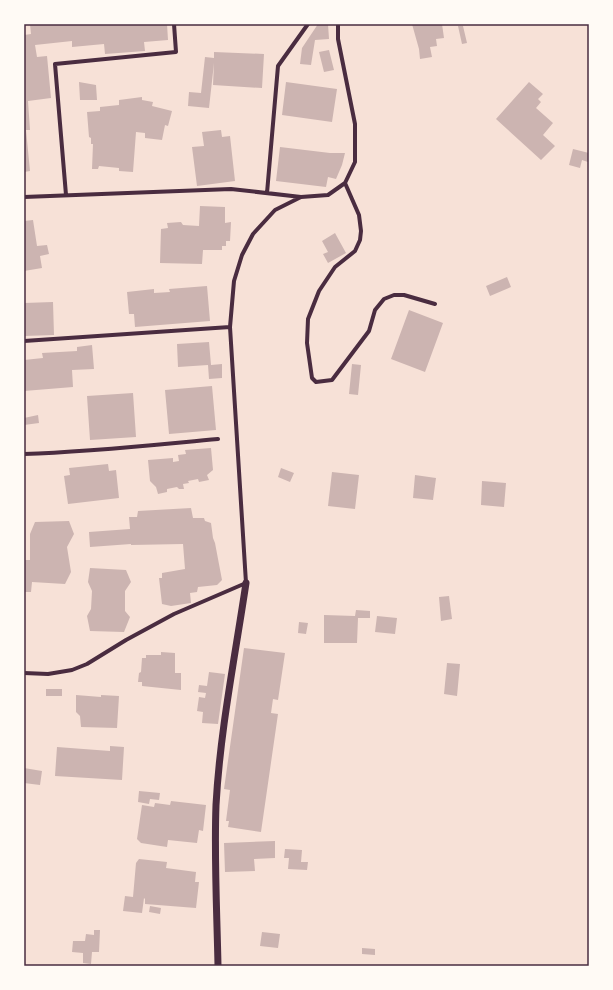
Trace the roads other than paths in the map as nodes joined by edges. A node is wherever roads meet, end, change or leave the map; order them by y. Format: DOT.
graph roads {
  1 [pos="174,24"];
  2 [pos="308,24"];
  3 [pos="338,24"];
  4 [pos="345,183"];
  5 [pos="267,193"];
  6 [pos="66,196"];
  7 [pos="24,197"];
  8 [pos="301,197"];
  9 [pos="435,304"];
  10 [pos="230,327"];
  11 [pos="24,341"];
  12 [pos="218,439"];
  13 [pos="24,454"];
  14 [pos="246,583"];
  15 [pos="24,673"];
  16 [pos="218,966"];
  1 -- 6 [label="street"];
  2 -- 5 [label="street"];
  3 -- 4 [label="street"];
  4 -- 8 [label="street"];
  4 -- 9 [label="street"];
  5 -- 6 [label="street"];
  5 -- 8 [label="street"];
  6 -- 7 [label="street"];
  8 -- 10 [label="street"];
  10 -- 11 [label="street"];
  10 -- 14 [label="street"];
  12 -- 13 [label="street"];
  14 -- 15 [label="street"];
  14 -- 16 [label="street"];
}
